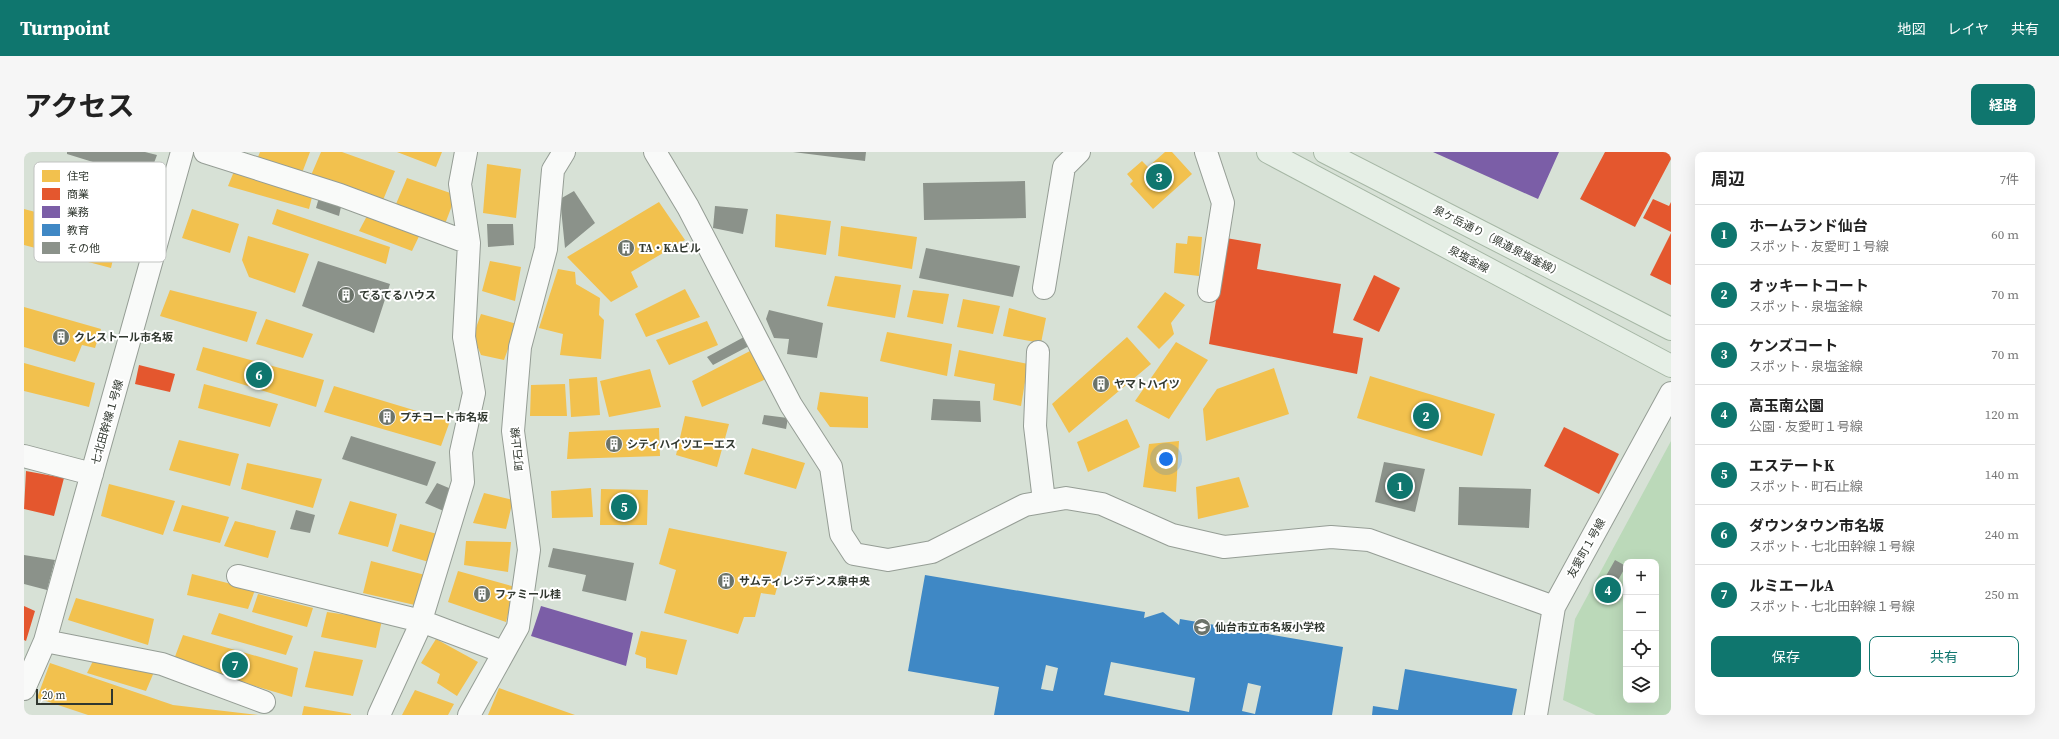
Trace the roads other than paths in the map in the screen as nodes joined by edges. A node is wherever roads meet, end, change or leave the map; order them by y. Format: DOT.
graph roads {
  1 [pos="182,152"];
  2 [pos="205,152"];
  3 [pos="466,152"];
  4 [pos="564,152"];
  5 [pos="655,152"];
  6 [pos="1079,152"];
  7 [pos="1206,152"];
  8 [pos="1268,152"];
  9 [pos="1325,152"];
  10 [pos="166,209"];
  11 [pos="470,243"];
  12 [pos="151,262"];
  13 [pos="1044,288"];
  14 [pos="1208,291"];
  15 [pos="1671,329"];
  16 [pos="1038,352"];
  17 [pos="1671,366"];
  18 [pos="1671,393"];
  19 [pos="24,456"];
  20 [pos="92,474"];
  21 [pos="1044,501"];
  22 [pos="238,576"];
  23 [pos="1554,607"];
  24 [pos="421,621"];
  25 [pos="45,641"];
  26 [pos="503,652"];
  27 [pos="24,689"];
  28 [pos="264,702"];
  29 [pos="379,715"];
  30 [pos="469,715"];
  31 [pos="1536,715"];
  1 -- 10 [label="street, 七北田幹線１号線"];
  2 -- 11 [label="street"];
  3 -- 11 [label="street"];
  4 -- 26 [label="street, 町石止線"];
  5 -- 21 [label="street"];
  6 -- 13 [label="street"];
  7 -- 14 [label="street"];
  8 -- 17 [label="main road, 泉塩釜線"];
  9 -- 15 [label="main road, 泉ケ岳通り（県道泉塩釜線）"];
  11 -- 24 [label="street"];
  12 -- 20 [label="street, 七北田幹線１号線"];
  16 -- 21 [label="street"];
  18 -- 23 [label="street, 友愛町１号線"];
  19 -- 20 [label="street"];
  20 -- 25 [label="street, 七北田幹線１号線"];
  21 -- 23 [label="street"];
  22 -- 24 [label="street"];
  23 -- 31 [label="street, 友愛町１号線"];
  24 -- 26 [label="street"];
  24 -- 29 [label="street"];
  25 -- 27 [label="street, 七北田幹線１号線"];
  25 -- 28 [label="street"];
  26 -- 30 [label="street, 町石止線"];
}
